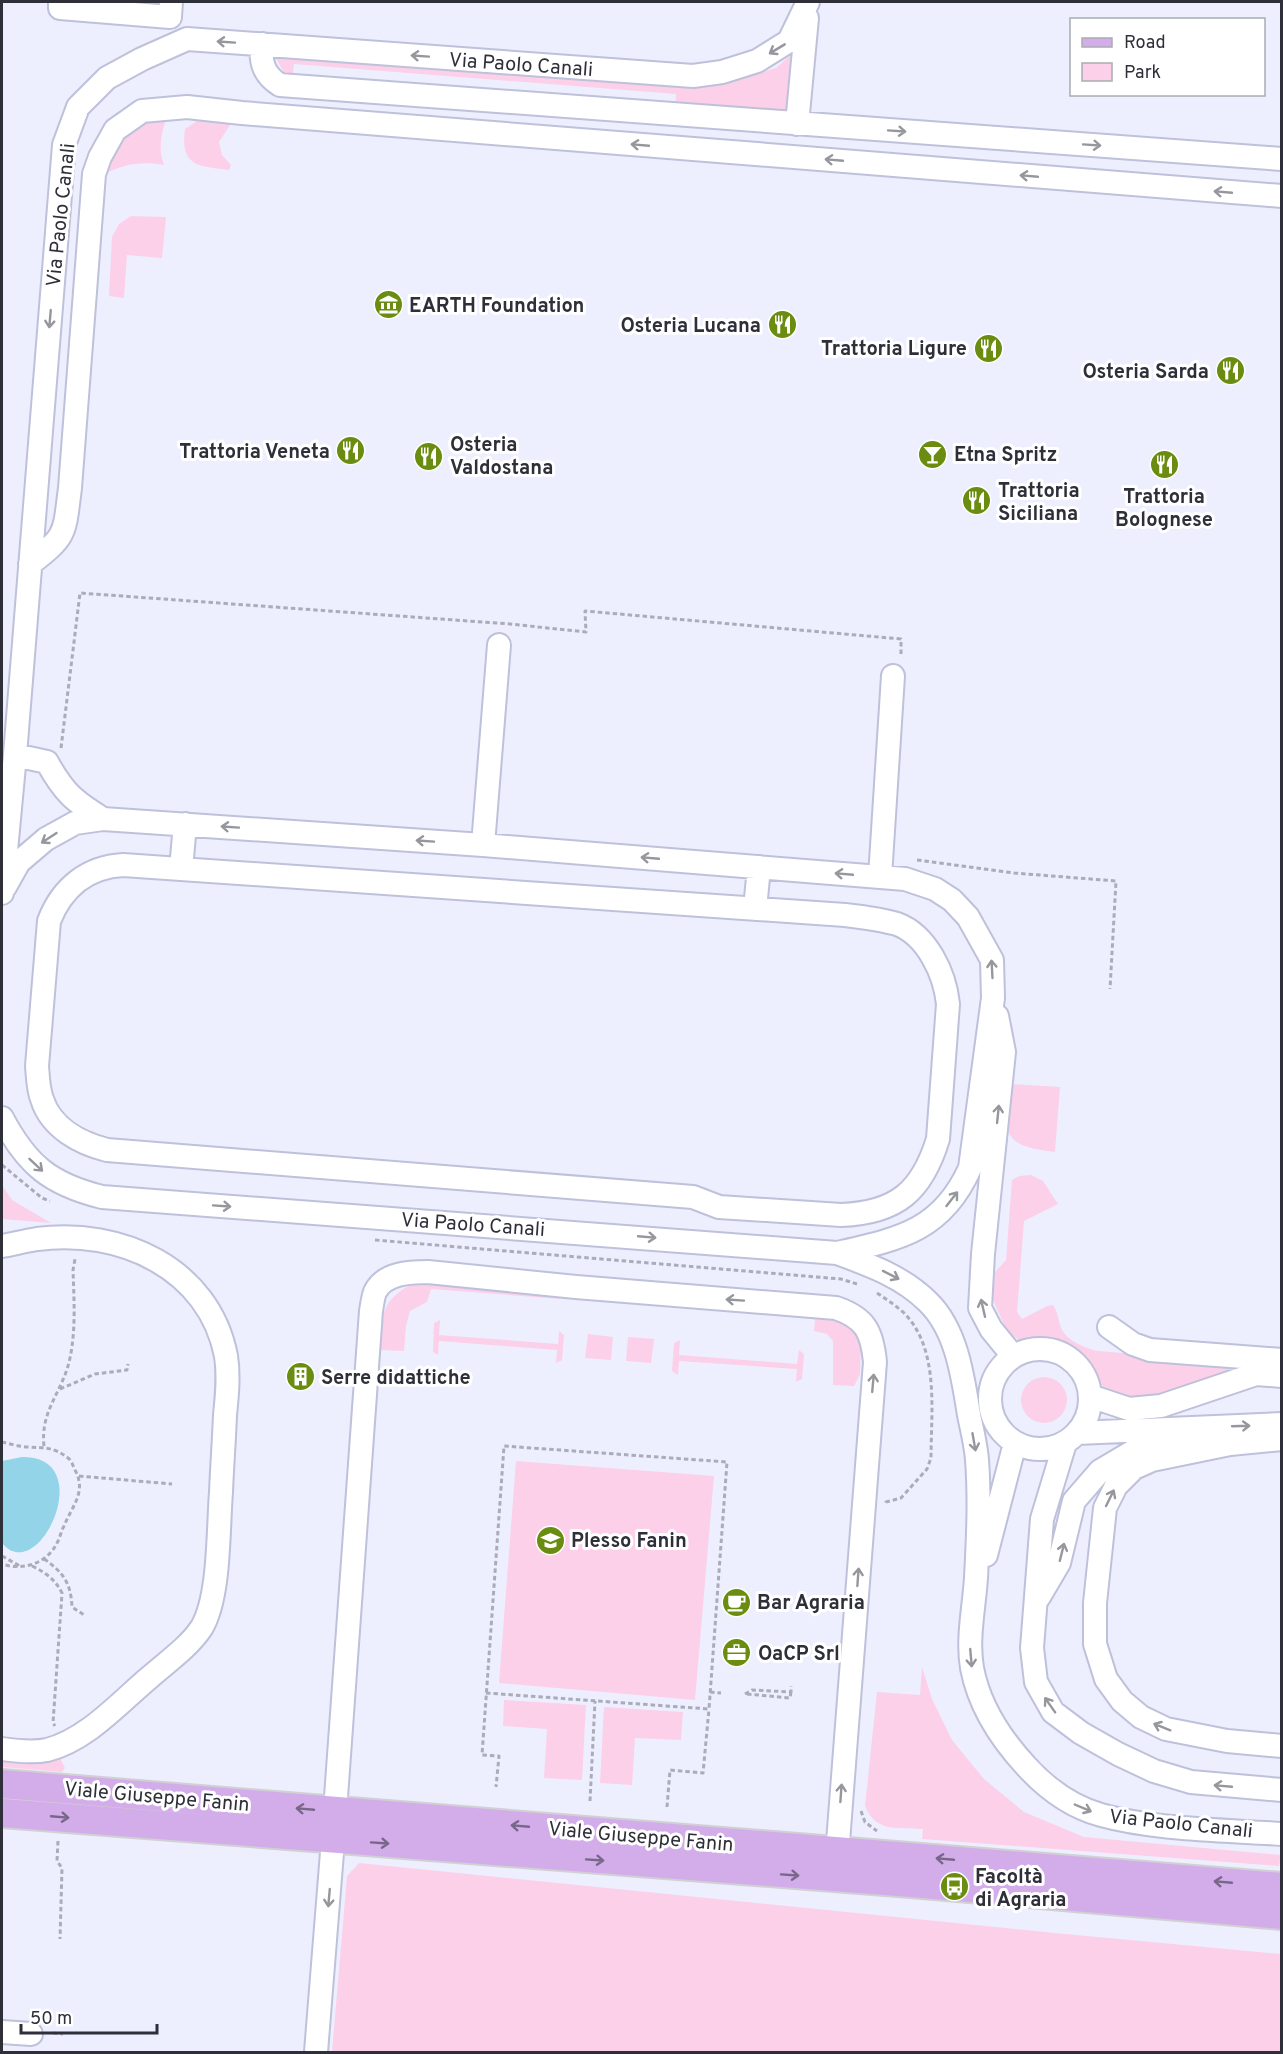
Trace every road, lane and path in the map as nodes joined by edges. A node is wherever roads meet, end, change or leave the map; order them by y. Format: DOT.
graph roads {
  1 [pos="60,2"];
  2 [pos="171,2"];
  3 [pos="808,2"];
  4 [pos="262,44"];
  5 [pos="797,124"];
  6 [pos="1281,159"];
  7 [pos="1281,196"];
  8 [pos="30,564"];
  9 [pos="499,645"];
  10 [pos="896,669"];
  11 [pos="15,755"];
  12 [pos="51,769"];
  13 [pos="103,819"];
  14 [pos="185,824"];
  15 [pos="483,845"];
  16 [pos="915,860"];
  17 [pos="759,867"];
  18 [pos="181,869"];
  19 [pos="880,877"];
  20 [pos="2,893"];
  21 [pos="755,909"];
  22 [pos="1110,989"];
  23 [pos="993,998"];
  24 [pos="2,1118"];
  25 [pos="2,1165"];
  26 [pos="53,1202"];
  27 [pos="80,1239"];
  28 [pos="368,1239"];
  29 [pos="2,1246"];
  30 [pos="837,1253"];
  31 [pos="863,1287"];
  32 [pos="874,1291"];
  33 [pos="1109,1327"];
  34 [pos="948,1331"];
  35 [pos="1013,1356"];
  36 [pos="1281,1359"];
  37 [pos="128,1364"];
  38 [pos="1281,1376"];
  39 [pos="59,1390"];
  40 [pos="1090,1396"];
  41 [pos="990,1400"];
  42 [pos="1281,1424"];
  43 [pos="1071,1438"];
  44 [pos="1281,1439"];
  45 [pos="2,1442"];
  46 [pos="1015,1443"];
  47 [pos="1230,1444"];
  48 [pos="44,1446"];
  49 [pos="79,1476"];
  50 [pos="172,1484"];
  51 [pos="885,1514"];
  52 [pos="2,1556"];
  53 [pos="44,1559"];
  54 [pos="2,1564"];
  55 [pos="32,1566"];
  56 [pos="21,1567"];
  57 [pos="975,1600"];
  58 [pos="1035,1604"];
  59 [pos="84,1615"];
  60 [pos="791,1686"];
  61 [pos="710,1692"];
  62 [pos="790,1692"];
  63 [pos="486,1693"];
  64 [pos="721,1693"];
  65 [pos="595,1700"];
  66 [pos="709,1709"];
  67 [pos="65,1743"];
  68 [pos="1281,1746"];
  69 [pos="2,1749"];
  70 [pos="2,1784"];
  71 [pos="496,1787"];
  72 [pos="1281,1790"];
  73 [pos="590,1801"];
  74 [pos="667,1807"];
  75 [pos="861,1808"];
  76 [pos="335,1811"];
  77 [pos="2,1813"];
  78 [pos="58,1817"];
  79 [pos="878,1832"];
  80 [pos="1281,1834"];
  81 [pos="333,1839"];
  82 [pos="836,1865"];
  83 [pos="1281,1887"];
  84 [pos="1281,1915"];
  85 [pos="60,1939"];
  86 [pos="2,2032"];
  87 [pos="42,2033"];
  88 [pos="63,2034"];
  89 [pos="316,2052"];
  1 -- 2 [label="street"];
  3 -- 4 [label="street, Via Paolo Canali, one-way"];
  3 -- 5 [label="street"];
  4 -- 5 [label="street"];
  4 -- 8 [label="street, Via Paolo Canali, one-way"];
  5 -- 6 [label="street, one-way"];
  7 -- 8 [label="street, one-way"];
  8 -- 11 [label="street, Via Paolo Canali"];
  9 -- 15 [label="street"];
  10 -- 12 [label="path"];
  10 -- 19 [label="street"];
  11 -- 12 [label="street"];
  11 -- 20 [label="street, Via Paolo Canali"];
  12 -- 13 [label="street"];
  13 -- 14 [label="street"];
  13 -- 20 [label="street, one-way"];
  15 -- 14 [label="street, one-way"];
  14 -- 18 [label="street"];
  17 -- 15 [label="street, one-way"];
  16 -- 22 [label="path"];
  19 -- 17 [label="street, one-way"];
  17 -- 21 [label="street"];
  18 -- 21 [label="street"];
  18 -- 21 [label="street"];
  23 -- 19 [label="street, one-way"];
  30 -- 23 [label="street, one-way"];
  35 -- 23 [label="street, one-way"];
  24 -- 30 [label="street, Via Paolo Canali, one-way"];
  25 -- 26 [label="path"];
  27 -- 29 [label="street"];
  27 -- 39 [label="path"];
  27 -- 67 [label="street"];
  28 -- 31 [label="path"];
  30 -- 34 [label="street, Via Paolo Canali, one-way"];
  32 -- 51 [label="path"];
  33 -- 36 [label="street"];
  34 -- 41 [label="street, Via Paolo Canali"];
  34 -- 57 [label="street, Via Paolo Canali, one-way"];
  35 -- 40 [label="street"];
  35 -- 41 [label="street"];
  37 -- 39 [label="path"];
  38 -- 40 [label="street"];
  39 -- 48 [label="path"];
  40 -- 43 [label="street"];
  41 -- 46 [label="street"];
  43 -- 42 [label="street, one-way"];
  43 -- 46 [label="street"];
  43 -- 58 [label="street"];
  44 -- 47 [label="street"];
  45 -- 48 [label="path"];
  46 -- 57 [label="street, Via Paolo Canali"];
  58 -- 47 [label="street, one-way"];
  68 -- 47 [label="street, one-way"];
  48 -- 49 [label="path"];
  49 -- 50 [label="path"];
  49 -- 53 [label="path"];
  52 -- 56 [label="path"];
  53 -- 55 [label="path"];
  53 -- 59 [label="path"];
  54 -- 56 [label="path"];
  55 -- 56 [label="path"];
  55 -- 67 [label="path"];
  57 -- 80 [label="street, Via Paolo Canali, one-way"];
  72 -- 58 [label="street, one-way"];
  60 -- 62 [label="path"];
  61 -- 63 [label="path"];
  61 -- 64 [label="path"];
  61 -- 66 [label="path"];
  62 -- 62 [label="path"];
  63 -- 65 [label="path"];
  63 -- 71 [label="path"];
  65 -- 66 [label="path"];
  65 -- 73 [label="path"];
  66 -- 74 [label="path"];
  67 -- 69 [label="street"];
  76 -- 70 [label="main road, Viale Giuseppe Fanin, one-way"];
  75 -- 79 [label="path"];
  82 -- 76 [label="main road, Viale Giuseppe Fanin, one-way"];
  82 -- 76 [label="street, one-way"];
  77 -- 78 [label="main road, Viale Giuseppe Fanin"];
  78 -- 81 [label="main road, Viale Giuseppe Fanin, one-way"];
  78 -- 85 [label="path"];
  81 -- 82 [label="main road, Viale Giuseppe Fanin, one-way"];
  81 -- 89 [label="street, one-way"];
  83 -- 82 [label="main road, Viale Giuseppe Fanin, one-way"];
  82 -- 84 [label="main road, Viale Giuseppe Fanin"];
  86 -- 87 [label="street"];
  87 -- 88 [label="path"];
}
